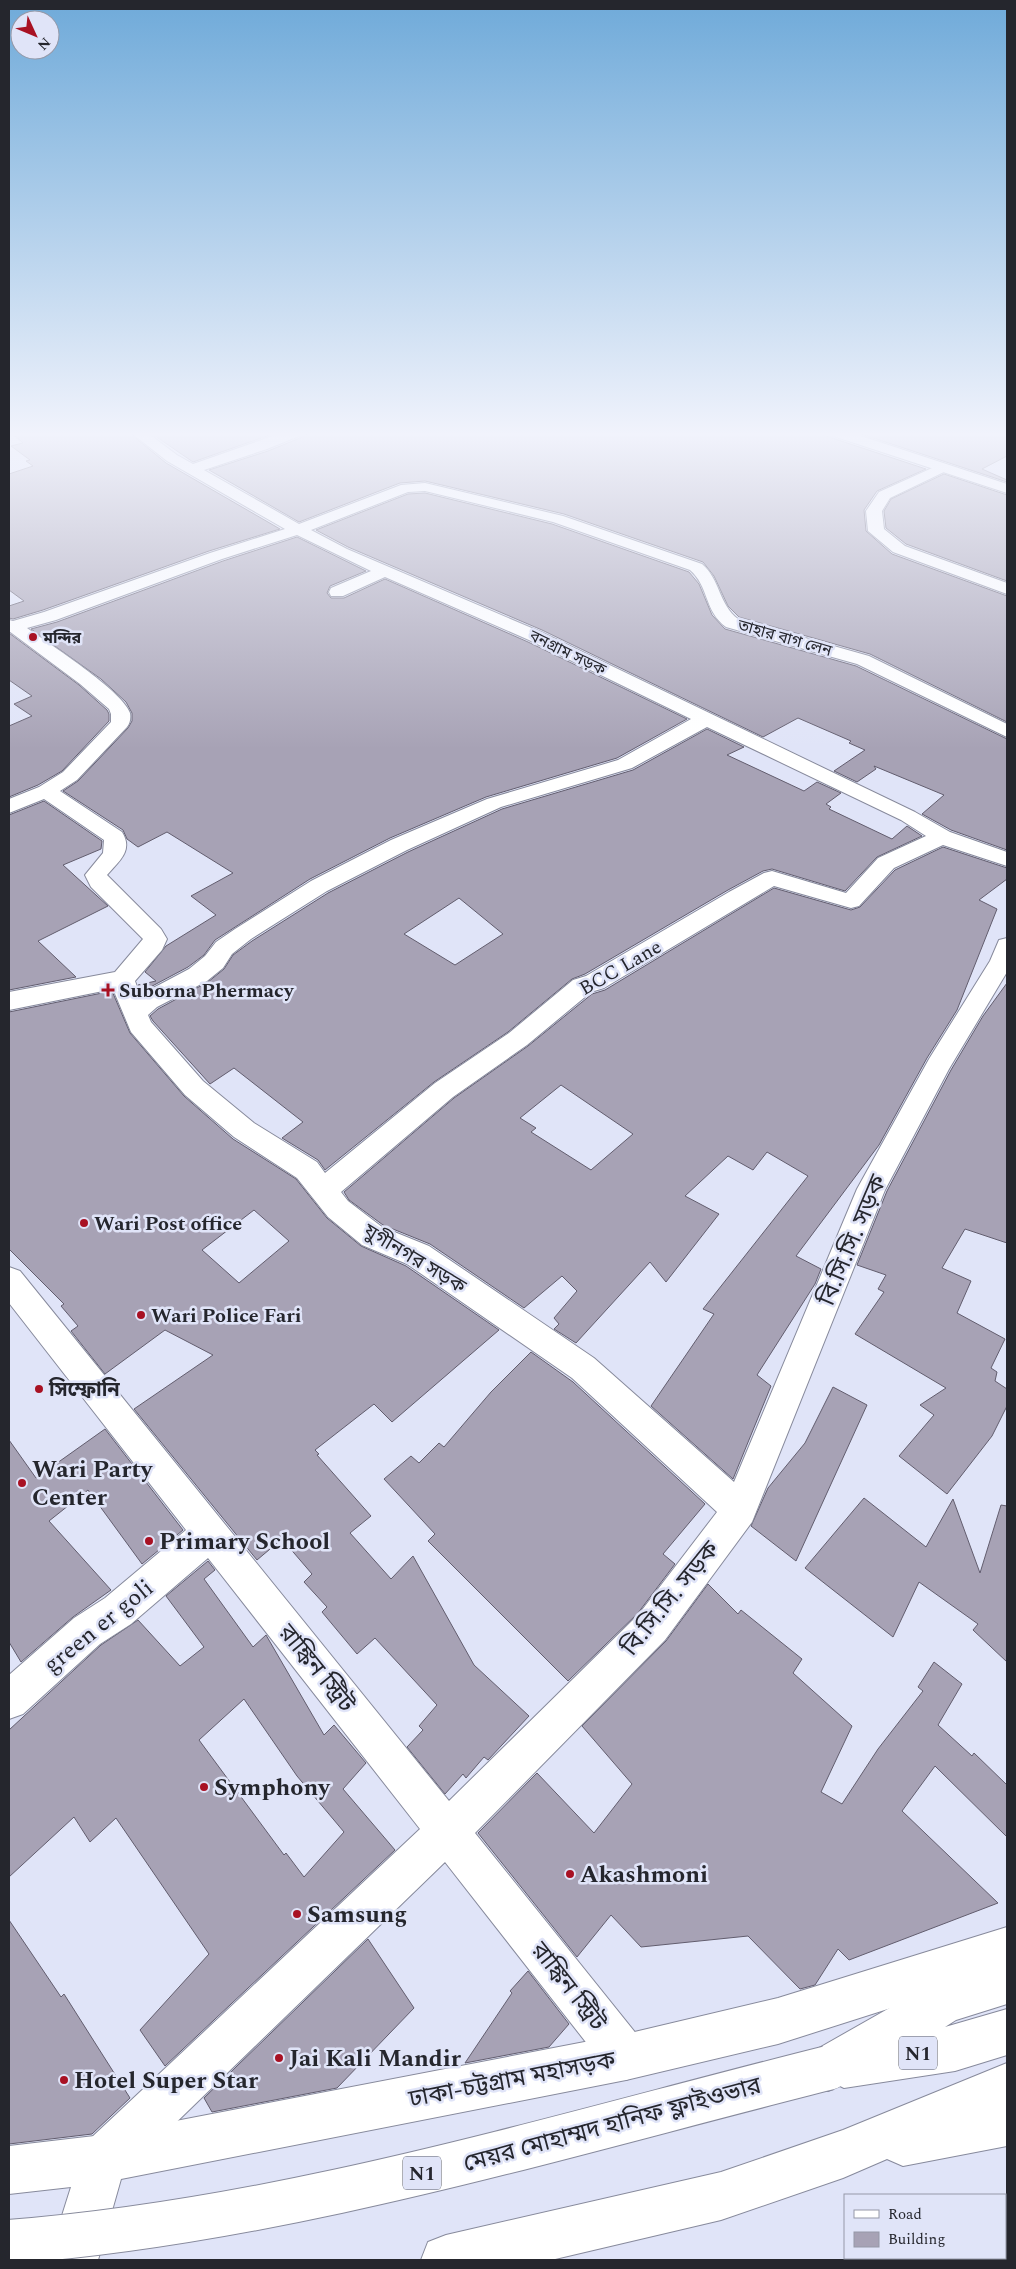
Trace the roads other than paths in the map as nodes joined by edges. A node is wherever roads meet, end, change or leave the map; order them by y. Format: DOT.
graph roads {
  1 [pos="276,537"];
  2 [pos="312,537"];
  3 [pos="609,537"];
  4 [pos="884,537"];
  5 [pos="384,571"];
  6 [pos="1007,589"];
  7 [pos="337,592"];
  8 [pos="11,625"];
  9 [pos="706,719"];
  10 [pos="1007,731"];
  11 [pos="46,791"];
  12 [pos="9,807"];
  13 [pos="942,837"];
  14 [pos="1007,859"];
  15 [pos="1007,946"];
  16 [pos="122,980"];
  17 [pos="9,1001"];
  18 [pos="134,1013"];
  19 [pos="324,1190"];
  20 [pos="9,1280"];
  21 [pos="740,1510"];
  22 [pos="210,1533"];
  23 [pos="9,1700"];
  24 [pos="447,1832"];
  25 [pos="1007,1950"];
  26 [pos="1007,1982"];
  27 [pos="1007,2032"];
  28 [pos="626,2057"];
  29 [pos="828,2068"];
  30 [pos="1007,2086"];
  31 [pos="1007,2122"];
  32 [pos="843,2154"];
  33 [pos="103,2159"];
  34 [pos="9,2170"];
  35 [pos="9,2242"];
  36 [pos="73,2260"];
  37 [pos="446,2260"];
  1 -- 8 [label="main road, তাহার বাগ লেন"];
  2 -- 5 [label="main road, বনগ্রাম সড়ক"];
  3 -- 10 [label="main road, তাহার বাগ লেন"];
  4 -- 6 [label="main road"];
  5 -- 7 [label="main road"];
  5 -- 9 [label="main road, বনগ্রাম সড়ক"];
  8 -- 11 [label="main road"];
  9 -- 13 [label="main road, বনগ্রাম সড়ক"];
  9 -- 18 [label="main road"];
  11 -- 12 [label="main road"];
  11 -- 16 [label="main road"];
  13 -- 14 [label="main road, বনগ্রাম সড়ক"];
  13 -- 19 [label="main road, BCC Lane"];
  15 -- 21 [label="main road, বি.সি.সি. সড়ক"];
  16 -- 17 [label="main road"];
  16 -- 18 [label="main road, যুগীনগর সড়ক"];
  18 -- 19 [label="main road, যুগীনগর সড়ক"];
  19 -- 21 [label="main road, যুগীনগর সড়ক"];
  20 -- 22 [label="main road, রাঙ্কিন স্ট্রিট"];
  21 -- 24 [label="main road, বি.সি.সি. সড়ক"];
  22 -- 23 [label="main road, green er goli"];
  22 -- 24 [label="main road, রাঙ্কিন স্ট্রিট"];
  24 -- 28 [label="main road, রাঙ্কিন স্ট্রিট"];
  24 -- 33 [label="main road, বি.সি.সি. সড়ক"];
  25 -- 28 [label="main road, ঢাকা-চট্টগ্রাম মহাসড়ক"];
  26 -- 29 [label="main road"];
  27 -- 29 [label="main road, মেয়র মোহাম্মদ হানিফ ফ্লাইওভার / N1"];
  28 -- 33 [label="main road, ঢাকা-চট্টগ্রাম মহাসড়ক"];
  29 -- 35 [label="main road, মেয়র মোহাম্মদ হানিফ ফ্লাইওভার / N1, bridge"];
  30 -- 32 [label="main road"];
  31 -- 32 [label="main road"];
  32 -- 37 [label="main road"];
  33 -- 34 [label="main road, ঢাকা-চট্টগ্রাম মহাসড়ক"];
  33 -- 36 [label="main road"];
}
